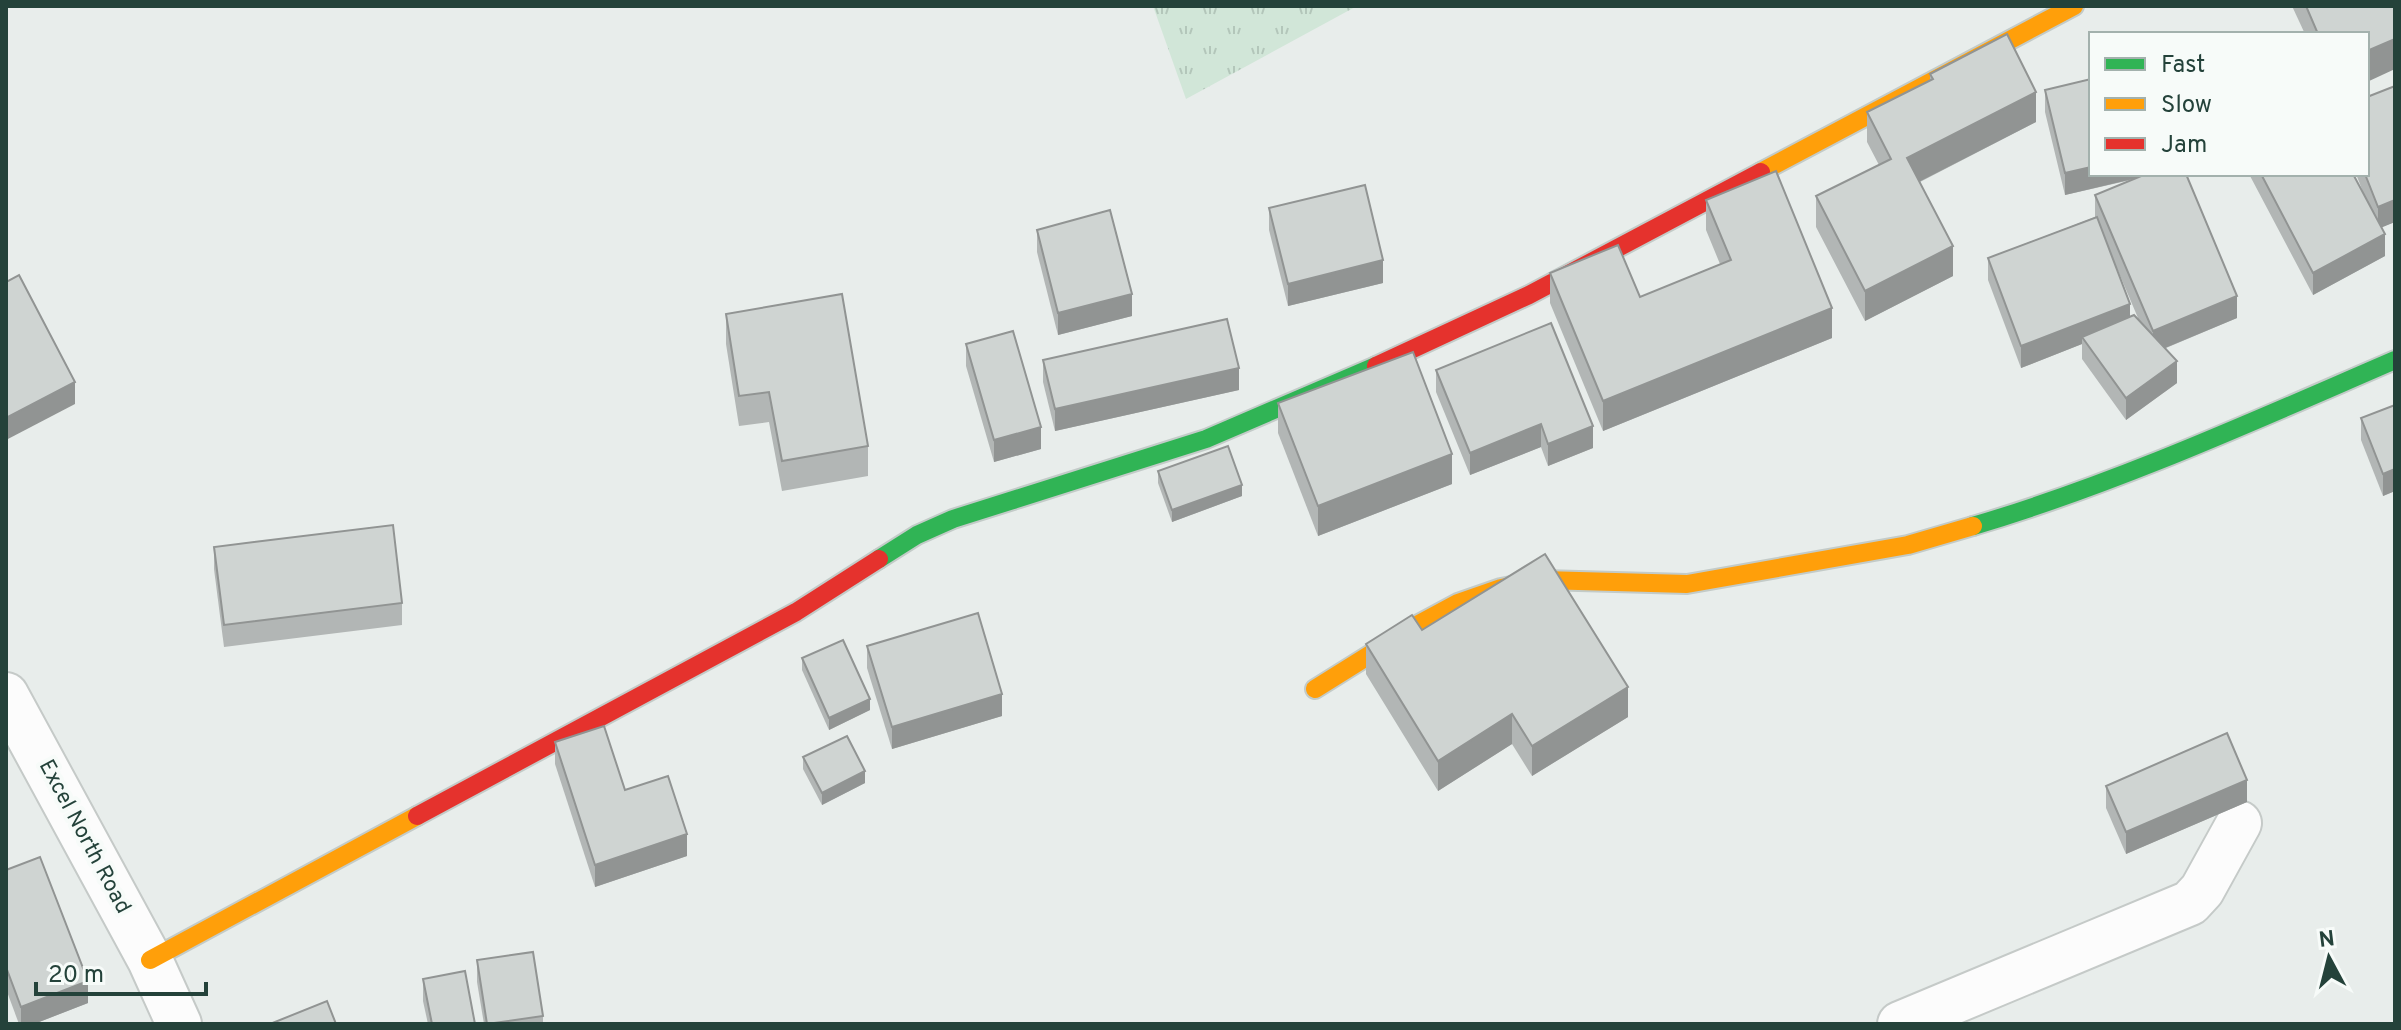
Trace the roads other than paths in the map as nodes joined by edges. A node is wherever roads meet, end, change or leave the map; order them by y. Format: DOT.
graph roads {
  1 [pos="2074,6"];
  2 [pos="2395,360"];
  3 [pos="1315,689"];
  4 [pos="6,695"];
  5 [pos="2239,823"];
  6 [pos="150,960"];
  7 [pos="179,1024"];
  8 [pos="1900,1024"];
  1 -- 6 [label="street"];
  2 -- 3 [label="street"];
  4 -- 6 [label="street, Excel North Road"];
  5 -- 8 [label="street"];
  6 -- 7 [label="street, Excel North Road"];
}
